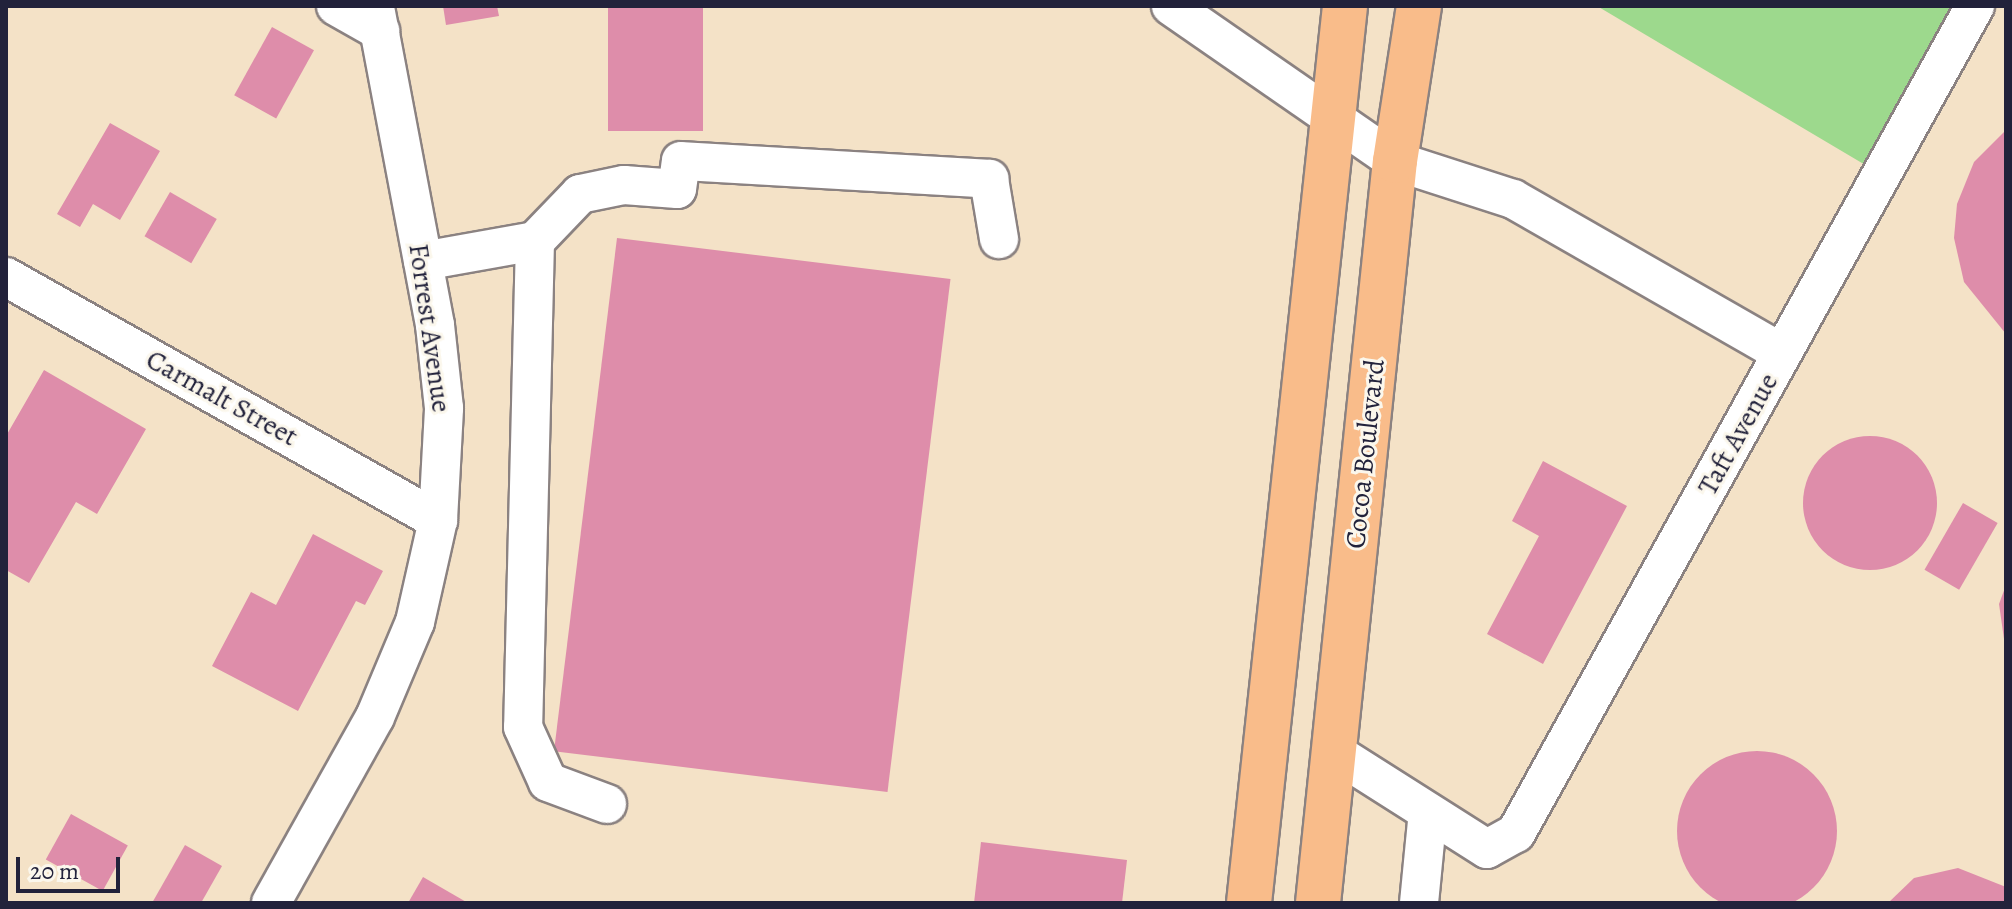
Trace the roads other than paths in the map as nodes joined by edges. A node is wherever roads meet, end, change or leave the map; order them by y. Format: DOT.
graph roads {
  1 [pos="336,6"];
  2 [pos="1345,6"];
  3 [pos="1419,6"];
  4 [pos="1975,6"];
  5 [pos="1180,9"];
  6 [pos="377,18"];
  7 [pos="1335,114"];
  8 [pos="1395,161"];
  9 [pos="999,239"];
  10 [pos="535,241"];
  11 [pos="423,261"];
  12 [pos="6,277"];
  13 [pos="1782,353"];
  14 [pos="438,520"];
  15 [pos="1334,752"];
  16 [pos="607,804"];
  17 [pos="1428,812"];
  18 [pos="271,903"];
  19 [pos="1249,903"];
  20 [pos="1318,903"];
  21 [pos="1419,903"];
  1 -- 6 [label="street"];
  2 -- 7 [label="main road"];
  3 -- 8 [label="main road, Cocoa Boulevard"];
  4 -- 13 [label="street, Taft Avenue"];
  5 -- 7 [label="street"];
  6 -- 11 [label="street, Forrest Avenue"];
  7 -- 8 [label="street"];
  7 -- 19 [label="main road"];
  8 -- 13 [label="street"];
  8 -- 15 [label="main road, Cocoa Boulevard"];
  9 -- 10 [label="street"];
  10 -- 11 [label="street"];
  10 -- 16 [label="street"];
  11 -- 14 [label="street, Forrest Avenue"];
  12 -- 14 [label="street, Carmalt Street"];
  13 -- 17 [label="street, Taft Avenue"];
  14 -- 18 [label="street, Forrest Avenue"];
  15 -- 17 [label="street"];
  15 -- 20 [label="main road, Cocoa Boulevard"];
  17 -- 21 [label="street"];
}
